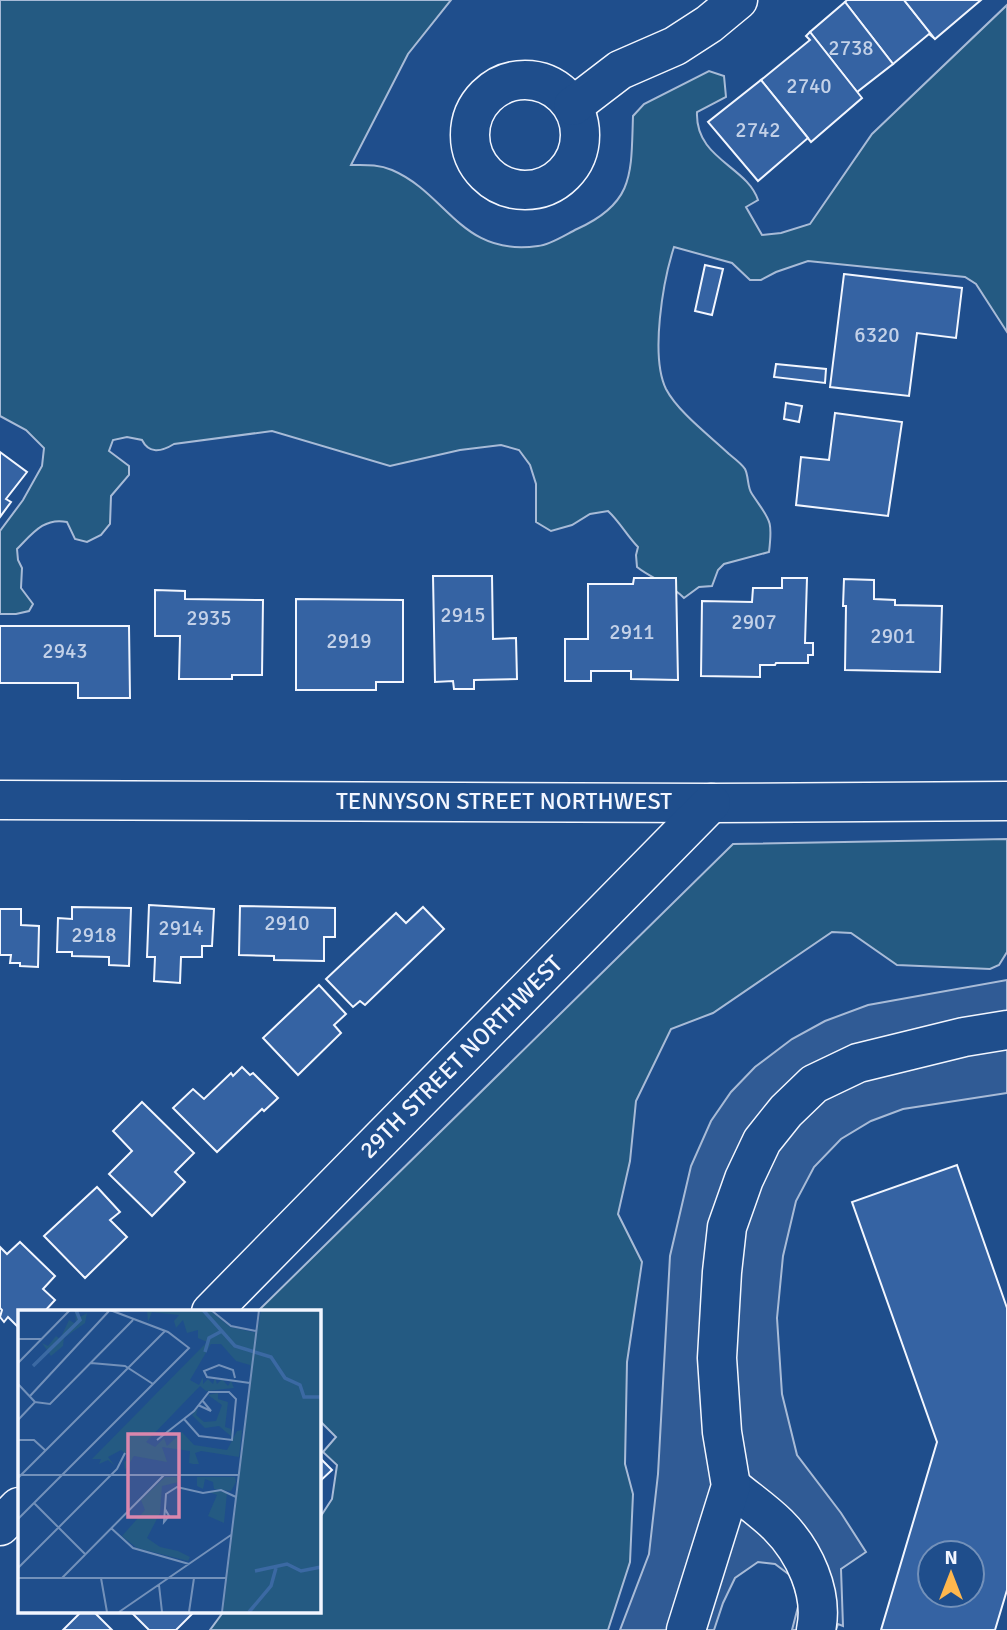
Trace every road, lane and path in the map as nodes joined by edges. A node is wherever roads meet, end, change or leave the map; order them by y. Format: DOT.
graph roads {
  1 [pos="738,0"];
  2 [pos="573,106"];
  3 [pos="0,800"];
  4 [pos="1007,801"];
  5 [pos="711,803"];
  6 [pos="1007,1030"];
  7 [pos="212,1310"];
  8 [pos="731,1486"];
  9 [pos="18,1508"];
  10 [pos="0,1526"];
  11 [pos="686,1630"];
  12 [pos="816,1630"];
  1 -- 2 [label="street"];
  3 -- 5 [label="street, TENNYSON STREET NORTHWEST"];
  4 -- 5 [label="street, TENNYSON STREET NORTHWEST"];
  5 -- 7 [label="street, 29TH STREET NORTHWEST"];
  6 -- 8 [label="street"];
  8 -- 11 [label="street"];
  8 -- 12 [label="street"];
  9 -- 10 [label="street"];
}
